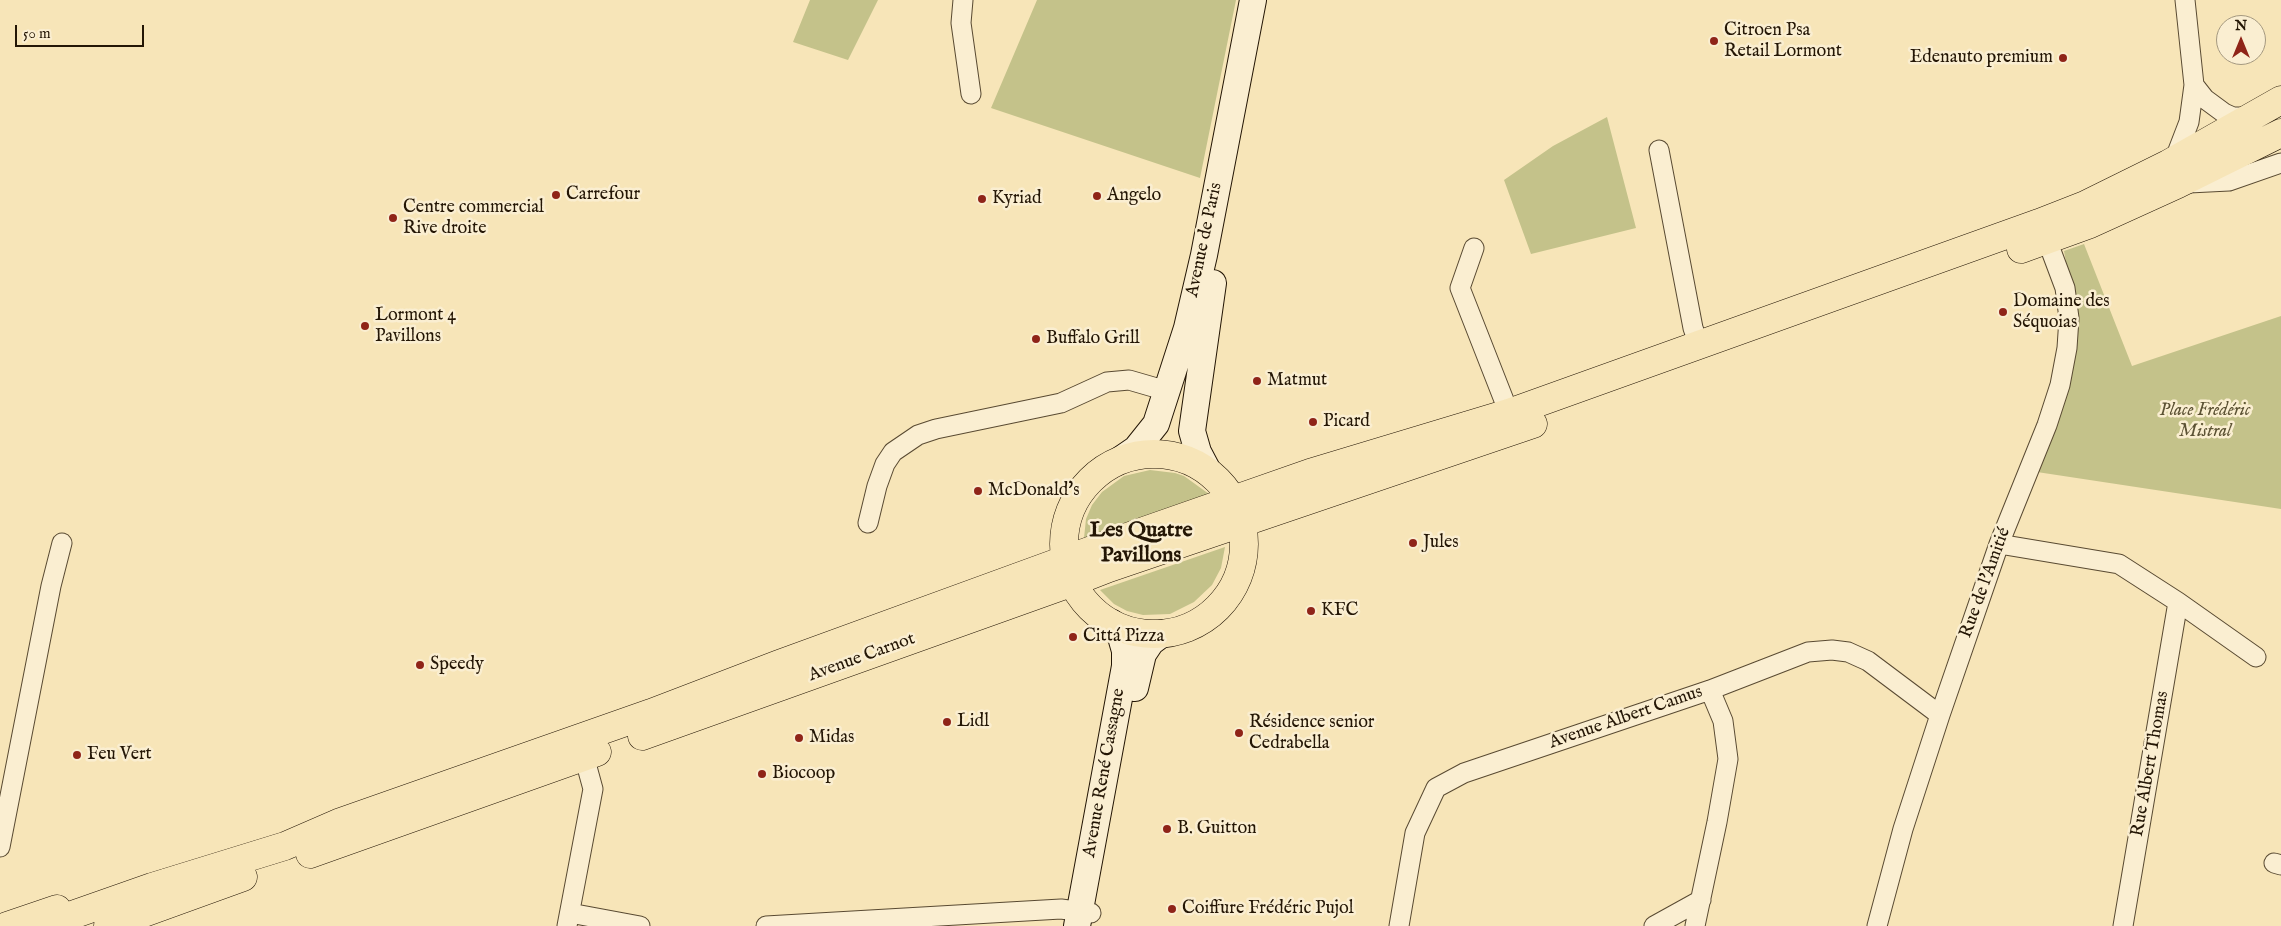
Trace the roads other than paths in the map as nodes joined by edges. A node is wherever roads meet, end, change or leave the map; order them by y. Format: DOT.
graph roads {
  1 [pos="963,0"];
  2 [pos="1253,0"];
  3 [pos="1266,0"];
  4 [pos="2185,0"];
  5 [pos="2194,85"];
  6 [pos="971,94"];
  7 [pos="2281,100"];
  8 [pos="2253,117"];
  9 [pos="2281,133"];
  10 [pos="1659,150"];
  11 [pos="2281,163"];
  12 [pos="2176,173"];
  13 [pos="2048,240"];
  14 [pos="1474,248"];
  15 [pos="1699,345"];
  16 [pos="1167,391"];
  17 [pos="1509,413"];
  18 [pos="1117,462"];
  19 [pos="1208,471"];
  20 [pos="1238,512"];
  21 [pos="868,523"];
  22 [pos="62,543"];
  23 [pos="1999,544"];
  24 [pos="1070,571"];
  25 [pos="2178,602"];
  26 [pos="1112,623"];
  27 [pos="1163,633"];
  28 [pos="2256,656"];
  29 [pos="1710,690"];
  30 [pos="1940,716"];
  31 [pos="584,756"];
  32 [pos="338,824"];
  33 [pos="0,848"];
  34 [pos="290,860"];
  35 [pos="1701,900"];
  36 [pos="569,919"];
  37 [pos="1085,919"];
  38 [pos="7,926"];
  39 [pos="41,926"];
  40 [pos="76,926"];
  41 [pos="108,926"];
  42 [pos="640,926"];
  43 [pos="766,926"];
  44 [pos="1399,926"];
  45 [pos="1654,926"];
  46 [pos="1695,926"];
  47 [pos="1877,926"];
  48 [pos="2123,926"];
  1 -- 6 [label="street"];
  2 -- 16 [label="main road, Avenue de Paris"];
  3 -- 19 [label="main road, Avenue de Paris"];
  4 -- 5 [label="street"];
  5 -- 8 [label="street"];
  5 -- 12 [label="street"];
  7 -- 8 [label="main road"];
  8 -- 12 [label="main road"];
  9 -- 12 [label="main road"];
  10 -- 15 [label="street"];
  11 -- 12 [label="street"];
  12 -- 13 [label="main road"];
  12 -- 15 [label="main road"];
  13 -- 20 [label="main road"];
  13 -- 23 [label="street, Rue de l'Amitié"];
  14 -- 17 [label="street"];
  15 -- 17 [label="main road"];
  16 -- 18 [label="main road, Avenue de Paris"];
  16 -- 21 [label="street"];
  17 -- 20 [label="main road"];
  18 -- 19 [label="main road"];
  18 -- 24 [label="main road"];
  19 -- 20 [label="main road"];
  20 -- 24 [label="main road, Avenue Carnot"];
  20 -- 24 [label="main road, Avenue Carnot"];
  20 -- 27 [label="main road"];
  22 -- 33 [label="street"];
  23 -- 25 [label="street"];
  23 -- 30 [label="street, Rue de l'Amitié"];
  24 -- 26 [label="main road"];
  24 -- 31 [label="main road, Avenue Carnot"];
  24 -- 32 [label="main road, Avenue Carnot"];
  25 -- 28 [label="street"];
  25 -- 48 [label="street, Rue Albert Thomas"];
  26 -- 27 [label="main road"];
  26 -- 37 [label="main road, Avenue René Cassagne"];
  27 -- 37 [label="main road, Avenue René Cassagne"];
  29 -- 30 [label="street, Avenue Albert Camus"];
  29 -- 35 [label="street"];
  29 -- 44 [label="street, Avenue Albert Camus"];
  30 -- 47 [label="street, Rue de l'Amitié"];
  31 -- 34 [label="main road, Avenue Carnot"];
  31 -- 36 [label="street"];
  32 -- 38 [label="main road"];
  32 -- 39 [label="main road"];
  34 -- 40 [label="main road"];
  34 -- 41 [label="main road"];
  35 -- 45 [label="street"];
  35 -- 46 [label="street"];
  36 -- 42 [label="street"];
  37 -- 43 [label="street"];
}
